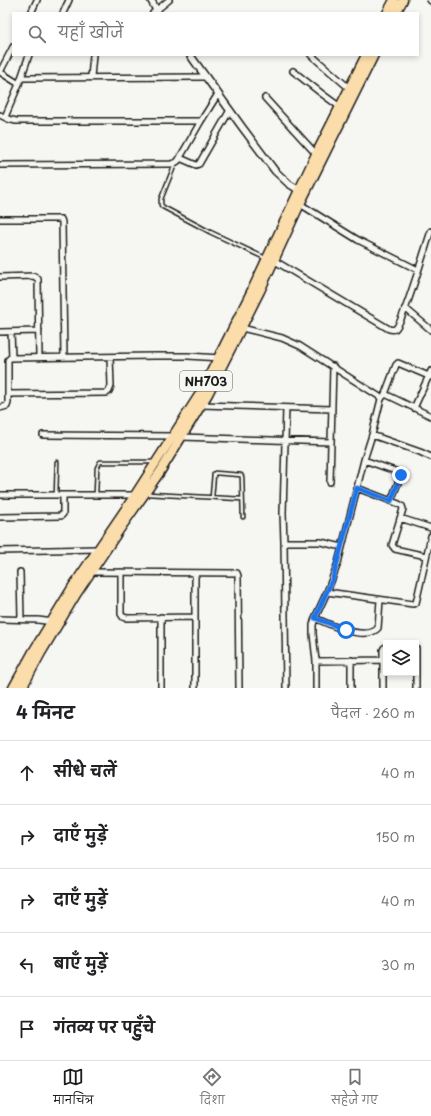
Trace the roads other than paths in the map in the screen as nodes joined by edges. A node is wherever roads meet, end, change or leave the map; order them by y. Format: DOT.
graph roads {
  1 [pos="37,0"];
  2 [pos="69,0"];
  3 [pos="151,0"];
  4 [pos="169,0"];
  5 [pos="394,0"];
  6 [pos="403,0"];
  7 [pos="31,12"];
  8 [pos="63,12"];
  9 [pos="156,12"];
  10 [pos="388,12"];
  11 [pos="397,12"];
  12 [pos="12,49"];
  13 [pos="29,56"];
  14 [pos="93,56"];
  15 [pos="191,56"];
  16 [pos="312,56"];
  17 [pos="365,56"];
  18 [pos="373,56"];
  19 [pos="293,71"];
  20 [pos="0,72"];
  21 [pos="91,77"];
  22 [pos="206,77"];
  23 [pos="21,78"];
  24 [pos="19,84"];
  25 [pos="349,88"];
  26 [pos="218,94"];
  27 [pos="264,98"];
  28 [pos="340,107"];
  29 [pos="230,110"];
  30 [pos="2,116"];
  31 [pos="201,121"];
  32 [pos="316,154"];
  33 [pos="180,158"];
  34 [pos="175,163"];
  35 [pos="0,165"];
  36 [pos="302,192"];
  37 [pos="300,204"];
  38 [pos="0,219"];
  39 [pos="431,231"];
  40 [pos="267,258"];
  41 [pos="275,261"];
  42 [pos="418,270"];
  43 [pos="0,277"];
  44 [pos="406,308"];
  45 [pos="242,328"];
  46 [pos="431,330"];
  47 [pos="0,332"];
  48 [pos="11,332"];
  49 [pos="39,332"];
  50 [pos="110,356"];
  51 [pos="64,357"];
  52 [pos="12,358"];
  53 [pos="39,358"];
  54 [pos="222,359"];
  55 [pos="332,366"];
  56 [pos="430,375"];
  57 [pos="8,394"];
  58 [pos="383,397"];
  59 [pos="201,405"];
  60 [pos="0,408"];
  61 [pos="286,408"];
  62 [pos="332,408"];
  63 [pos="414,408"];
  64 [pos="431,416"];
  65 [pos="43,435"];
  66 [pos="372,435"];
  67 [pos="178,436"];
  68 [pos="285,441"];
  69 [pos="331,442"];
  70 [pos="431,456"];
  71 [pos="364,460"];
  72 [pos="57,462"];
  73 [pos="157,462"];
  74 [pos="330,482"];
  75 [pos="357,488"];
  76 [pos="96,494"];
  77 [pos="145,494"];
  78 [pos="0,495"];
  79 [pos="56,495"];
  80 [pos="63,495"];
  81 [pos="135,495"];
  82 [pos="212,497"];
  83 [pos="242,499"];
  84 [pos="391,501"];
  85 [pos="0,517"];
  86 [pos="243,517"];
  87 [pos="400,518"];
  88 [pos="431,528"];
  89 [pos="431,536"];
  90 [pos="284,542"];
  91 [pos="342,547"];
  92 [pos="98,549"];
  93 [pos="0,551"];
  94 [pos="426,556"];
  95 [pos="20,572"];
  96 [pos="92,572"];
  97 [pos="121,572"];
  98 [pos="195,573"];
  99 [pos="327,592"];
  100 [pos="380,600"];
  101 [pos="161,617"];
  102 [pos="194,617"];
  103 [pos="315,618"];
  104 [pos="0,619"];
  105 [pos="21,619"];
  106 [pos="55,622"];
  107 [pos="350,660"];
  108 [pos="383,660"];
  109 [pos="316,661"];
  110 [pos="384,676"];
  111 [pos="416,676"];
  112 [pos="13,688"];
  113 [pos="22,688"];
  114 [pos="161,688"];
  115 [pos="195,688"];
  116 [pos="239,688"];
  117 [pos="286,688"];
  118 [pos="316,688"];
  119 [pos="351,688"];
  120 [pos="384,688"];
  121 [pos="416,688"];
  1 -- 7 [label="street"];
  2 -- 8 [label="street"];
  3 -- 9 [label="street"];
  4 -- 9 [label="street"];
  5 -- 10 [label="highway"];
  6 -- 11 [label="highway"];
  12 -- 20 [label="street"];
  13 -- 23 [label="street"];
  14 -- 21 [label="street"];
  15 -- 22 [label="street"];
  16 -- 25 [label="street"];
  17 -- 25 [label="highway, NH703"];
  18 -- 36 [label="highway, NH703"];
  19 -- 28 [label="street"];
  20 -- 24 [label="street"];
  21 -- 22 [label="street"];
  21 -- 23 [label="street"];
  22 -- 26 [label="street"];
  23 -- 24 [label="street"];
  24 -- 30 [label="street"];
  25 -- 28 [label="highway, NH703"];
  26 -- 29 [label="street"];
  26 -- 31 [label="street"];
  27 -- 32 [label="street"];
  28 -- 32 [label="highway, NH703"];
  29 -- 33 [label="street"];
  29 -- 36 [label="street"];
  30 -- 31 [label="street"];
  31 -- 33 [label="street"];
  32 -- 36 [label="highway, NH703"];
  33 -- 34 [label="street"];
  34 -- 35 [label="street"];
  34 -- 40 [label="lane"];
  36 -- 37 [label="highway, NH703"];
  36 -- 40 [label="highway, NH703"];
  37 -- 41 [label="highway, NH703"];
  37 -- 42 [label="street"];
  38 -- 51 [label="street"];
  39 -- 42 [label="street"];
  40 -- 54 [label="highway, NH703"];
  41 -- 44 [label="street"];
  41 -- 45 [label="highway, NH703"];
  42 -- 44 [label="street"];
  43 -- 49 [label="street"];
  44 -- 46 [label="street"];
  45 -- 54 [label="highway, NH703"];
  45 -- 55 [label="street"];
  47 -- 48 [label="street"];
  48 -- 49 [label="street"];
  48 -- 52 [label="street"];
  49 -- 53 [label="street"];
  50 -- 51 [label="street"];
  50 -- 54 [label="street"];
  50 -- 57 [label="street"];
  51 -- 53 [label="street"];
  52 -- 53 [label="street"];
  52 -- 57 [label="street"];
  54 -- 59 [label="highway, NH703"];
  54 -- 67 [label="highway, NH703"];
  55 -- 58 [label="street"];
  55 -- 62 [label="street"];
  56 -- 58 [label="street"];
  56 -- 63 [label="street"];
  57 -- 60 [label="street"];
  58 -- 63 [label="street"];
  58 -- 66 [label="street"];
  59 -- 61 [label="street"];
  59 -- 67 [label="highway, NH703"];
  61 -- 62 [label="street"];
  61 -- 68 [label="street"];
  62 -- 69 [label="street"];
  63 -- 64 [label="street"];
  65 -- 67 [label="street"];
  66 -- 70 [label="street"];
  66 -- 71 [label="street"];
  67 -- 68 [label="street"];
  67 -- 73 [label="highway, NH703"];
  67 -- 77 [label="highway, NH703"];
  68 -- 69 [label="street"];
  68 -- 90 [label="street"];
  69 -- 74 [label="street"];
  71 -- 75 [label="street"];
  71 -- 84 [label="street"];
  72 -- 79 [label="lane"];
  73 -- 76 [label="lane"];
  73 -- 81 [label="highway, NH703"];
  75 -- 84 [label="street"];
  75 -- 91 [label="street"];
  76 -- 80 [label="street"];
  76 -- 81 [label="street"];
  77 -- 82 [label="lane"];
  77 -- 96 [label="highway, NH703"];
  78 -- 79 [label="street"];
  79 -- 80 [label="street"];
  80 -- 85 [label="street"];
  81 -- 92 [label="highway, NH703"];
  82 -- 83 [label="lane"];
  82 -- 83 [label="lane"];
  83 -- 86 [label="lane"];
  84 -- 87 [label="street"];
  87 -- 88 [label="street"];
  87 -- 94 [label="street"];
  89 -- 94 [label="street"];
  90 -- 91 [label="street"];
  90 -- 117 [label="street"];
  91 -- 99 [label="street"];
  92 -- 93 [label="street"];
  92 -- 106 [label="highway, NH703"];
  94 -- 100 [label="street"];
  95 -- 105 [label="street"];
  96 -- 97 [label="street"];
  96 -- 106 [label="highway, NH703"];
  97 -- 98 [label="street"];
  97 -- 101 [label="street"];
  98 -- 102 [label="street"];
  98 -- 116 [label="street"];
  99 -- 100 [label="street"];
  99 -- 103 [label="street"];
  100 -- 103 [label="street"];
  101 -- 102 [label="street"];
  101 -- 114 [label="street"];
  102 -- 115 [label="street"];
  103 -- 109 [label="street"];
  104 -- 105 [label="street"];
  105 -- 106 [label="street"];
  106 -- 112 [label="highway, NH703"];
  106 -- 113 [label="highway, NH703"];
  107 -- 108 [label="street"];
  107 -- 109 [label="street"];
  107 -- 119 [label="street"];
  109 -- 118 [label="street"];
  110 -- 120 [label="street"];
  111 -- 121 [label="street"];
}
